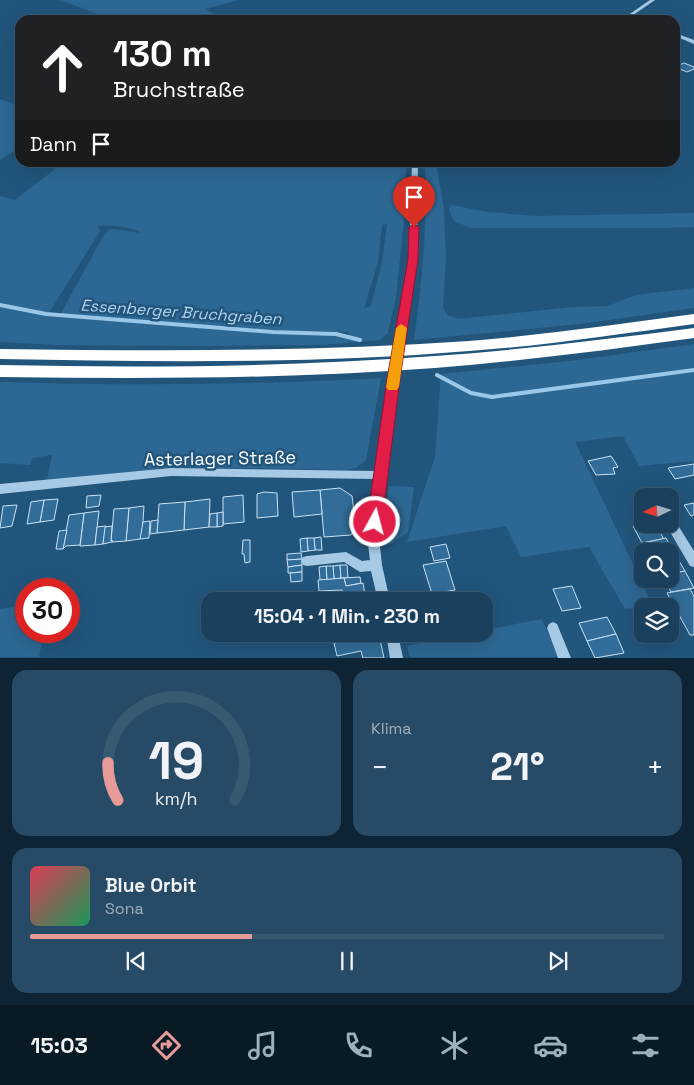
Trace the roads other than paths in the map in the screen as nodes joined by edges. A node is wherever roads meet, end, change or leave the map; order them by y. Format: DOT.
graph roads {
  1 [pos="653,0"];
  2 [pos="631,15"];
  3 [pos="680,36"];
  4 [pos="694,42"];
  5 [pos="415,167"];
  6 [pos="694,319"];
  7 [pos="694,334"];
  8 [pos="0,347"];
  9 [pos="0,354"];
  10 [pos="44,355"];
  11 [pos="0,371"];
  12 [pos="394,379"];
  13 [pos="380,476"];
  14 [pos="0,490"];
  15 [pos="677,533"];
  16 [pos="307,561"];
  17 [pos="694,562"];
  18 [pos="376,565"];
  19 [pos="382,592"];
  20 [pos="553,628"];
  21 [pos="394,642"];
  22 [pos="397,658"];
  23 [pos="565,658"];
  1 -- 2 [label="street"];
  3 -- 4 [label="street"];
  5 -- 12 [label="street, bridge"];
  6 -- 10 [label="highway"];
  7 -- 11 [label="highway"];
  8 -- 10 [label="highway"];
  9 -- 10 [label="highway"];
  12 -- 13 [label="street"];
  13 -- 14 [label="street, Asterlager Straße"];
  13 -- 18 [label="street"];
  15 -- 17 [label="street"];
  16 -- 18 [label="street"];
  18 -- 19 [label="street"];
  20 -- 23 [label="street"];
  21 -- 22 [label="street"];
}
